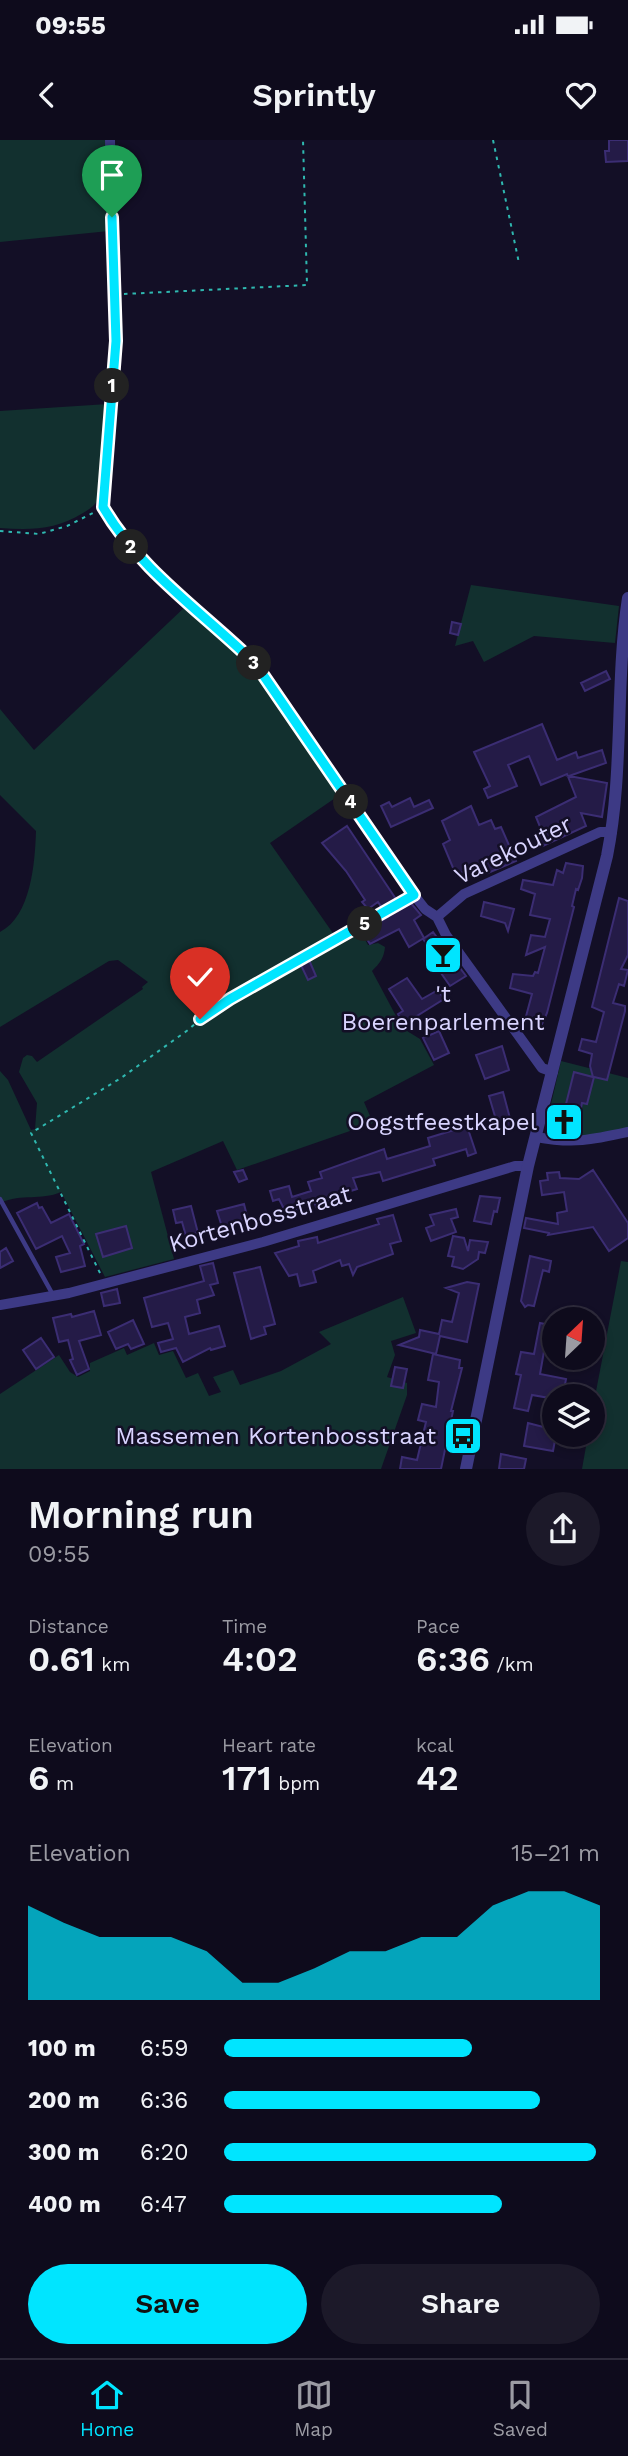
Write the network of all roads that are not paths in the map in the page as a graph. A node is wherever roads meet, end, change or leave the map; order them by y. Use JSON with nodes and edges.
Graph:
{"nodes":[{"id":1,"x":110,"y":140,"type":"edge"},
{"id":2,"x":628,"y":598,"type":"edge"},
{"id":3,"x":624,"y":670,"type":"edge"},
{"id":4,"x":612,"y":832,"type":"junction"},
{"id":5,"x":437,"y":917,"type":"junction"},
{"id":6,"x":553,"y":1072,"type":"junction"},
{"id":7,"x":628,"y":1132,"type":"edge"},
{"id":8,"x":536,"y":1137,"type":"junction"},
{"id":9,"x":528,"y":1166,"type":"junction"},
{"id":10,"x":0,"y":1199,"type":"edge"},
{"id":11,"x":53,"y":1296,"type":"junction"},
{"id":12,"x":0,"y":1305,"type":"edge"},
{"id":13,"x":466,"y":1469,"type":"edge"}],
"edges":[{"from":1,"to":5,"type":"street","name":"Varekouter"},
{"from":2,"to":3,"type":"street"},
{"from":3,"to":4,"type":"street"},
{"from":4,"to":5,"type":"street","name":"Varekouter"},
{"from":4,"to":6,"type":"street"},
{"from":5,"to":6,"type":"street","name":"Varekouter"},
{"from":6,"to":8,"type":"street"},
{"from":7,"to":8,"type":"street"},
{"from":8,"to":9,"type":"street"},
{"from":9,"to":11,"type":"street","name":"Kortenbosstraat"},
{"from":9,"to":13,"type":"street"},
{"from":10,"to":11,"type":"lane"},
{"from":11,"to":12,"type":"street","name":"Kortenbosstraat"}]}
